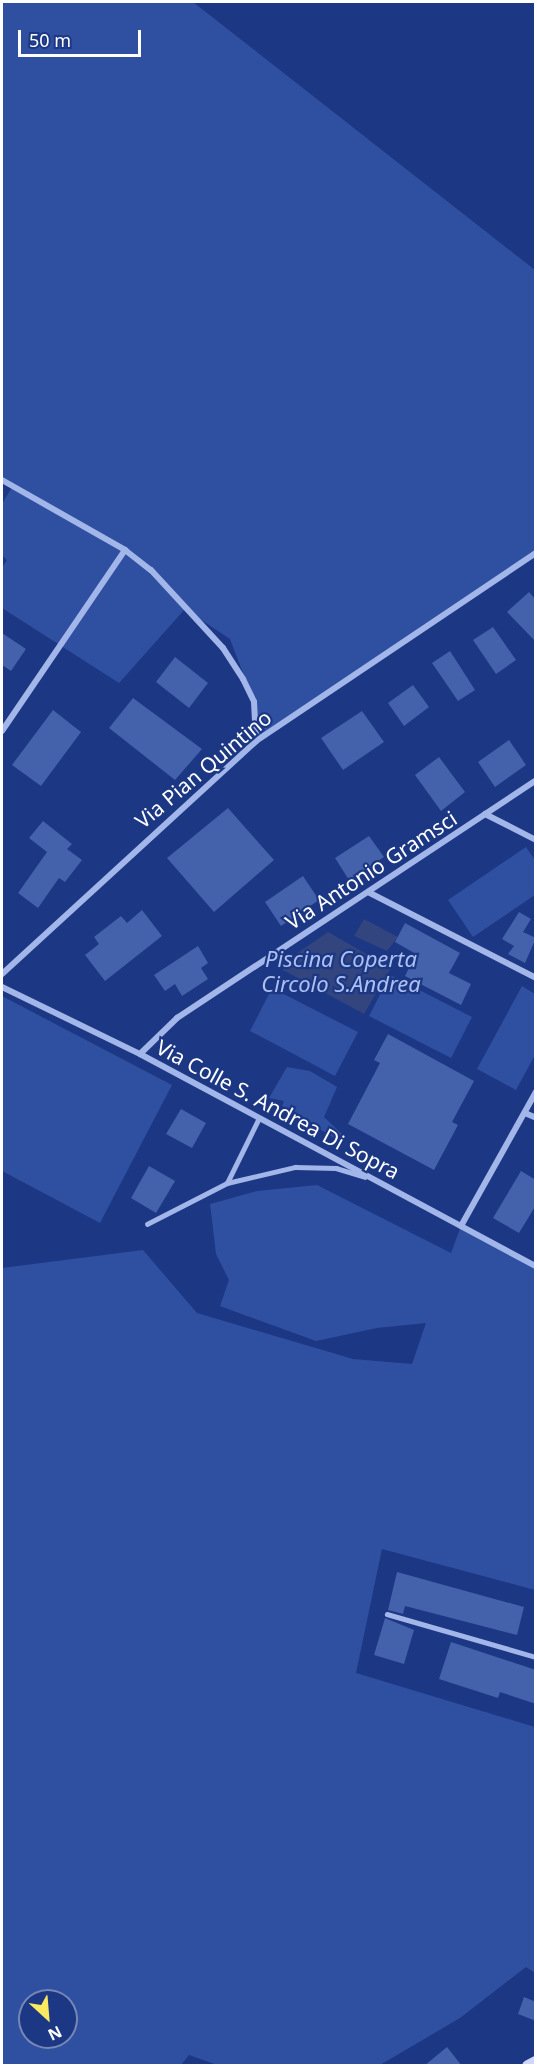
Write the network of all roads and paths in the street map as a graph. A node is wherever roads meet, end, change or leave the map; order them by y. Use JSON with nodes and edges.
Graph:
{"nodes":[{"id":1,"x":2,"y":480,"type":"edge"},
{"id":2,"x":125,"y":550,"type":"junction"},
{"id":3,"x":536,"y":553,"type":"edge"},
{"id":4,"x":2,"y":731,"type":"edge"},
{"id":5,"x":256,"y":741,"type":"junction"},
{"id":6,"x":536,"y":780,"type":"edge"},
{"id":7,"x":485,"y":814,"type":"junction"},
{"id":8,"x":536,"y":840,"type":"edge"},
{"id":9,"x":368,"y":892,"type":"junction"},
{"id":10,"x":2,"y":974,"type":"edge"},
{"id":11,"x":536,"y":978,"type":"edge"},
{"id":12,"x":2,"y":987,"type":"edge"},
{"id":13,"x":140,"y":1054,"type":"junction"},
{"id":14,"x":536,"y":1092,"type":"edge"},
{"id":15,"x":525,"y":1113,"type":"junction"},
{"id":16,"x":259,"y":1118,"type":"junction"},
{"id":17,"x":536,"y":1118,"type":"edge"},
{"id":18,"x":375,"y":1180,"type":"junction"},
{"id":19,"x":227,"y":1183,"type":"junction"},
{"id":20,"x":147,"y":1224,"type":"dead end"},
{"id":21,"x":461,"y":1226,"type":"junction"},
{"id":22,"x":536,"y":1266,"type":"edge"},
{"id":23,"x":387,"y":1614,"type":"dead end"},
{"id":24,"x":536,"y":1657,"type":"edge"},
{"id":25,"x":536,"y":2062,"type":"edge"},
{"id":26,"x":528,"y":2066,"type":"edge"}],
"edges":[{"from":1,"to":2,"type":"street"},
{"from":2,"to":4,"type":"street"},
{"from":2,"to":5,"type":"street"},
{"from":3,"to":5,"type":"street","name":"Via Pian Quintino"},
{"from":5,"to":10,"type":"street","name":"Via Pian Quintino"},
{"from":6,"to":7,"type":"street","name":"Via Antonio Gramsci"},
{"from":7,"to":8,"type":"street"},
{"from":7,"to":9,"type":"street","name":"Via Antonio Gramsci"},
{"from":9,"to":11,"type":"street"},
{"from":9,"to":13,"type":"street","name":"Via Antonio Gramsci"},
{"from":12,"to":13,"type":"street","name":"Via Colle S. Andrea Di Sopra"},
{"from":13,"to":16,"type":"street","name":"Via Colle S. Andrea Di Sopra"},
{"from":14,"to":15,"type":"street"},
{"from":15,"to":17,"type":"street"},
{"from":15,"to":21,"type":"street"},
{"from":16,"to":18,"type":"street","name":"Via Colle S. Andrea Di Sopra"},
{"from":16,"to":19,"type":"lane"},
{"from":18,"to":19,"type":"lane"},
{"from":18,"to":21,"type":"street","name":"Via Colle S. Andrea Di Sopra"},
{"from":19,"to":20,"type":"lane"},
{"from":21,"to":22,"type":"street","name":"Via Colle S. Andrea Di Sopra"},
{"from":23,"to":24,"type":"lane"},
{"from":25,"to":26,"type":"street"}]}
